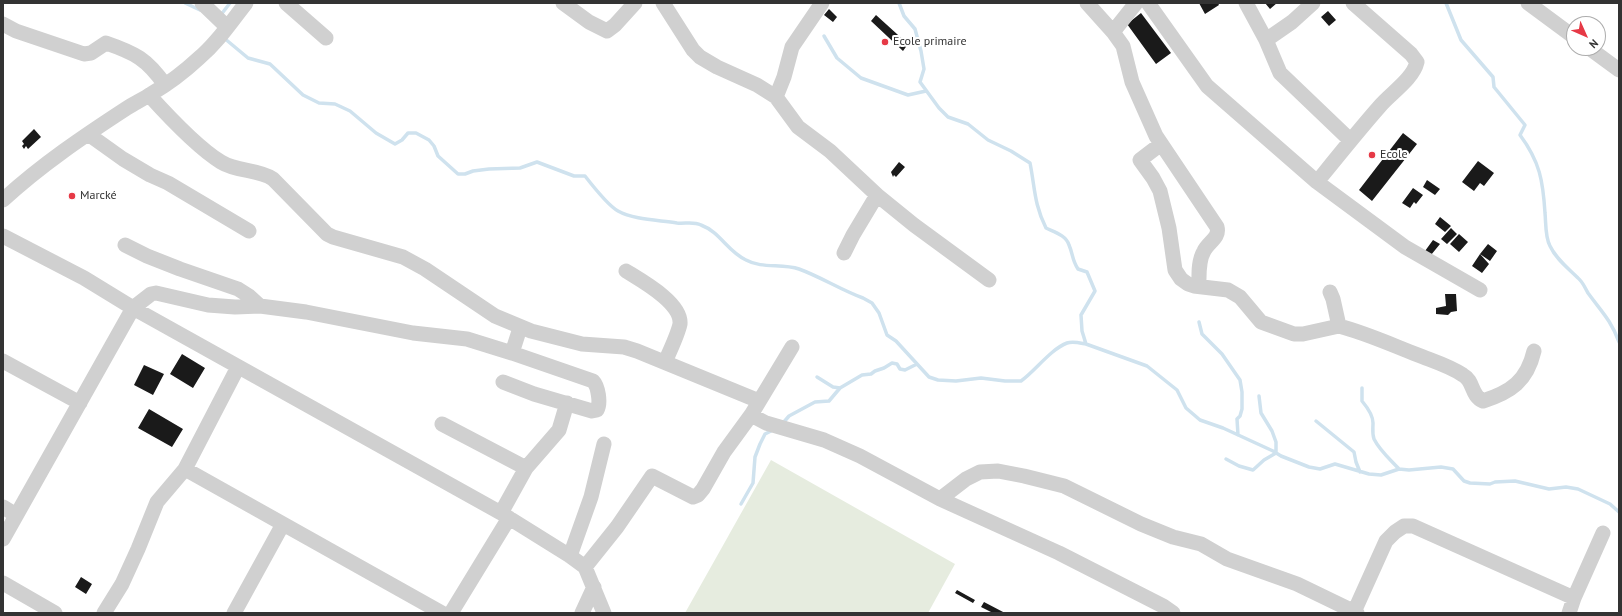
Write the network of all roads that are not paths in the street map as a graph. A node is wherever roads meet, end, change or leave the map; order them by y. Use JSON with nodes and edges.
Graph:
{"nodes":[{"id":1,"x":202,"y":3,"type":"edge"},
{"id":2,"x":246,"y":3,"type":"edge"},
{"id":3,"x":286,"y":3,"type":"edge"},
{"id":4,"x":562,"y":3,"type":"edge"},
{"id":5,"x":634,"y":3,"type":"edge"},
{"id":6,"x":663,"y":3,"type":"edge"},
{"id":7,"x":822,"y":3,"type":"edge"},
{"id":8,"x":1087,"y":3,"type":"edge"},
{"id":9,"x":1148,"y":3,"type":"edge"},
{"id":10,"x":1246,"y":3,"type":"edge"},
{"id":11,"x":1312,"y":3,"type":"edge"},
{"id":12,"x":1353,"y":3,"type":"edge"},
{"id":13,"x":1528,"y":3,"type":"edge"},
{"id":14,"x":1132,"y":5,"type":"edge"},
{"id":15,"x":3,"y":24,"type":"edge"},
{"id":16,"x":227,"y":27,"type":"junction"},
{"id":17,"x":1566,"y":31,"type":"edge"},
{"id":18,"x":1113,"y":32,"type":"junction"},
{"id":19,"x":326,"y":38,"type":"dead end"},
{"id":20,"x":1266,"y":40,"type":"junction"},
{"id":21,"x":1600,"y":56,"type":"edge"},
{"id":22,"x":1619,"y":70,"type":"edge"},
{"id":23,"x":165,"y":85,"type":"junction"},
{"id":24,"x":149,"y":95,"type":"junction"},
{"id":25,"x":776,"y":97,"type":"junction"},
{"id":26,"x":88,"y":134,"type":"junction"},
{"id":27,"x":1350,"y":140,"type":"junction"},
{"id":28,"x":1161,"y":144,"type":"junction"},
{"id":29,"x":1317,"y":182,"type":"junction"},
{"id":30,"x":6,"y":192,"type":"edge"},
{"id":31,"x":877,"y":195,"type":"junction"},
{"id":32,"x":249,"y":231,"type":"dead end"},
{"id":33,"x":3,"y":236,"type":"edge"},
{"id":34,"x":125,"y":245,"type":"dead end"},
{"id":35,"x":844,"y":253,"type":"dead end"},
{"id":36,"x":626,"y":270,"type":"dead end"},
{"id":37,"x":989,"y":280,"type":"dead end"},
{"id":38,"x":1199,"y":286,"type":"junction"},
{"id":39,"x":1480,"y":290,"type":"dead end"},
{"id":40,"x":1330,"y":292,"type":"dead end"},
{"id":41,"x":260,"y":306,"type":"junction"},
{"id":42,"x":133,"y":308,"type":"junction"},
{"id":43,"x":1339,"y":326,"type":"junction"},
{"id":44,"x":520,"y":328,"type":"junction"},
{"id":45,"x":792,"y":347,"type":"dead end"},
{"id":46,"x":1534,"y":350,"type":"dead end"},
{"id":47,"x":512,"y":352,"type":"junction"},
{"id":48,"x":3,"y":361,"type":"edge"},
{"id":49,"x":665,"y":362,"type":"junction"},
{"id":50,"x":238,"y":367,"type":"junction"},
{"id":51,"x":503,"y":382,"type":"dead end"},
{"id":52,"x":759,"y":402,"type":"junction"},
{"id":53,"x":80,"y":403,"type":"junction"},
{"id":54,"x":567,"y":403,"type":"junction"},
{"id":55,"x":752,"y":415,"type":"junction"},
{"id":56,"x":442,"y":424,"type":"dead end"},
{"id":57,"x":604,"y":444,"type":"dead end"},
{"id":58,"x":526,"y":468,"type":"junction"},
{"id":59,"x":185,"y":469,"type":"junction"},
{"id":60,"x":940,"y":499,"type":"junction"},
{"id":61,"x":3,"y":507,"type":"edge"},
{"id":62,"x":16,"y":515,"type":"junction"},
{"id":63,"x":505,"y":515,"type":"junction"},
{"id":64,"x":283,"y":524,"type":"junction"},
{"id":65,"x":1603,"y":533,"type":"dead end"},
{"id":66,"x":3,"y":539,"type":"edge"},
{"id":67,"x":570,"y":556,"type":"junction"},
{"id":68,"x":585,"y":567,"type":"junction"},
{"id":69,"x":3,"y":583,"type":"edge"},
{"id":70,"x":594,"y":587,"type":"junction"},
{"id":71,"x":1574,"y":598,"type":"junction"},
{"id":72,"x":240,"y":611,"type":"edge"},
{"id":73,"x":1347,"y":611,"type":"edge"},
{"id":74,"x":55,"y":613,"type":"edge"},
{"id":75,"x":104,"y":613,"type":"edge"},
{"id":76,"x":442,"y":613,"type":"edge"},
{"id":77,"x":451,"y":613,"type":"edge"},
{"id":78,"x":582,"y":613,"type":"edge"},
{"id":79,"x":604,"y":613,"type":"edge"},
{"id":80,"x":1173,"y":613,"type":"edge"},
{"id":81,"x":1569,"y":613,"type":"edge"}],
"edges":[{"from":1,"to":16,"type":"street"},
{"from":2,"to":16,"type":"street"},
{"from":3,"to":19,"type":"street"},
{"from":4,"to":5,"type":"street"},
{"from":6,"to":25,"type":"street"},
{"from":7,"to":25,"type":"street"},
{"from":8,"to":18,"type":"street"},
{"from":9,"to":29,"type":"street"},
{"from":10,"to":20,"type":"street"},
{"from":11,"to":20,"type":"street"},
{"from":12,"to":27,"type":"street"},
{"from":13,"to":17,"type":"street"},
{"from":14,"to":18,"type":"street"},
{"from":15,"to":23,"type":"street"},
{"from":16,"to":23,"type":"street"},
{"from":18,"to":28,"type":"street"},
{"from":20,"to":27,"type":"street"},
{"from":21,"to":22,"type":"street"},
{"from":23,"to":24,"type":"street"},
{"from":24,"to":26,"type":"street"},
{"from":24,"to":44,"type":"street"},
{"from":25,"to":31,"type":"street"},
{"from":26,"to":30,"type":"street"},
{"from":26,"to":32,"type":"street"},
{"from":27,"to":29,"type":"street"},
{"from":28,"to":38,"type":"street"},
{"from":28,"to":38,"type":"street"},
{"from":29,"to":39,"type":"street"},
{"from":31,"to":35,"type":"street"},
{"from":31,"to":37,"type":"street"},
{"from":33,"to":42,"type":"street"},
{"from":34,"to":41,"type":"street"},
{"from":36,"to":49,"type":"street"},
{"from":38,"to":43,"type":"street"},
{"from":40,"to":43,"type":"street"},
{"from":41,"to":42,"type":"street"},
{"from":41,"to":47,"type":"street"},
{"from":42,"to":50,"type":"street"},
{"from":42,"to":53,"type":"street"},
{"from":43,"to":46,"type":"street"},
{"from":44,"to":47,"type":"street"},
{"from":44,"to":49,"type":"street"},
{"from":45,"to":52,"type":"street"},
{"from":47,"to":54,"type":"street"},
{"from":48,"to":53,"type":"street"},
{"from":49,"to":52,"type":"street"},
{"from":50,"to":59,"type":"street"},
{"from":50,"to":63,"type":"street"},
{"from":51,"to":54,"type":"street"},
{"from":52,"to":55,"type":"street"},
{"from":53,"to":62,"type":"street"},
{"from":54,"to":58,"type":"street"},
{"from":55,"to":60,"type":"street"},
{"from":55,"to":68,"type":"street"},
{"from":56,"to":58,"type":"street"},
{"from":57,"to":67,"type":"street"},
{"from":58,"to":63,"type":"street"},
{"from":59,"to":64,"type":"street"},
{"from":59,"to":75,"type":"street"},
{"from":60,"to":73,"type":"street"},
{"from":60,"to":80,"type":"street"},
{"from":61,"to":62,"type":"street"},
{"from":62,"to":66,"type":"street"},
{"from":63,"to":67,"type":"street"},
{"from":63,"to":77,"type":"street"},
{"from":64,"to":72,"type":"street"},
{"from":64,"to":76,"type":"street"},
{"from":65,"to":71,"type":"street"},
{"from":67,"to":68,"type":"street"},
{"from":68,"to":70,"type":"street"},
{"from":69,"to":74,"type":"street"},
{"from":70,"to":78,"type":"street"},
{"from":70,"to":79,"type":"street"},
{"from":71,"to":73,"type":"street"},
{"from":71,"to":81,"type":"street"}]}
